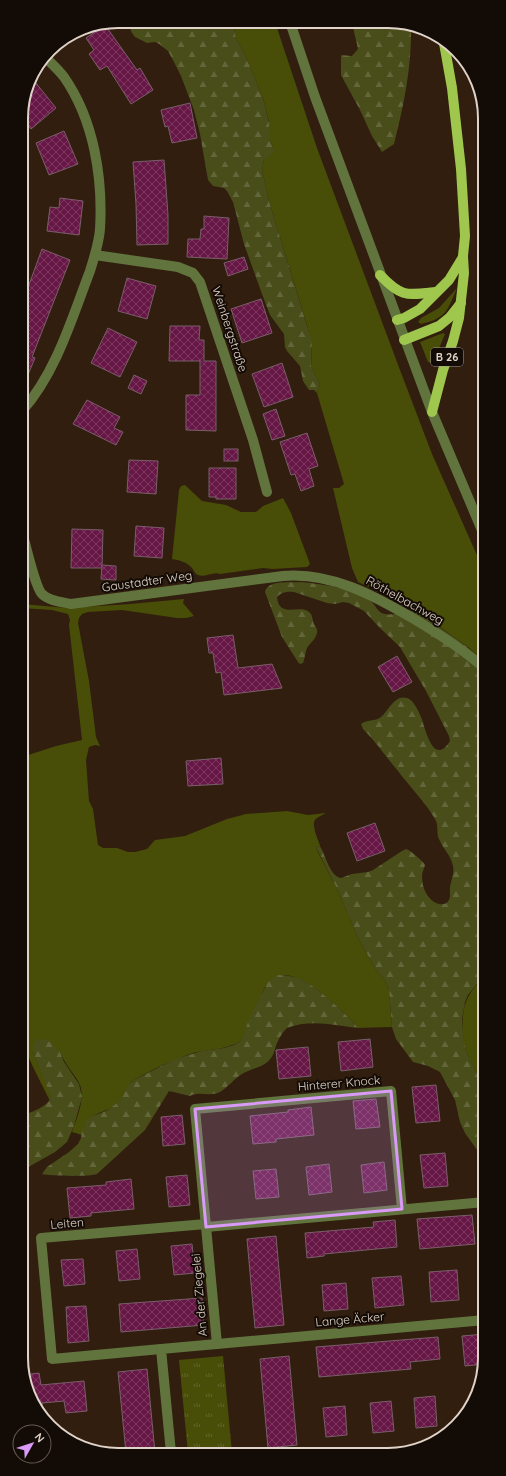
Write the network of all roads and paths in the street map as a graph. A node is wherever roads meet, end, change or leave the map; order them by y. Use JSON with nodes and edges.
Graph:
{"nodes":[{"id":1,"x":292,"y":28,"type":"edge"},
{"id":2,"x":445,"y":49,"type":"edge"},
{"id":3,"x":49,"y":61,"type":"edge"},
{"id":4,"x":95,"y":255,"type":"junction"},
{"id":5,"x":463,"y":256,"type":"junction"},
{"id":6,"x":380,"y":275,"type":"junction"},
{"id":7,"x":436,"y":292,"type":"junction"},
{"id":8,"x":462,"y":301,"type":"junction"},
{"id":9,"x":397,"y":320,"type":"junction"},
{"id":10,"x":404,"y":340,"type":"junction"},
{"id":11,"x":28,"y":403,"type":"edge"},
{"id":12,"x":432,"y":412,"type":"junction"},
{"id":13,"x":267,"y":492,"type":"dead end"},
{"id":14,"x":478,"y":521,"type":"edge"},
{"id":15,"x":28,"y":554,"type":"edge"},
{"id":16,"x":257,"y":580,"type":"joint"},
{"id":17,"x":478,"y":663,"type":"edge"},
{"id":18,"x":195,"y":1109,"type":"joint"},
{"id":19,"x":478,"y":1203,"type":"edge"},
{"id":20,"x":402,"y":1209,"type":"junction"},
{"id":21,"x":206,"y":1225,"type":"junction"},
{"id":22,"x":478,"y":1321,"type":"edge"},
{"id":23,"x":217,"y":1344,"type":"junction"},
{"id":24,"x":161,"y":1349,"type":"junction"},
{"id":25,"x":171,"y":1448,"type":"edge"}],
"edges":[{"from":1,"to":6,"type":"street"},
{"from":2,"to":5,"type":"main road","number":"B 26"},
{"from":3,"to":4,"type":"street"},
{"from":4,"to":11,"type":"street"},
{"from":4,"to":13,"type":"street","name":"Weinbergstraße"},
{"from":5,"to":7,"type":"main road","number":"B 26"},
{"from":5,"to":8,"type":"main road","number":"B 26"},
{"from":6,"to":7,"type":"main road"},
{"from":6,"to":9,"type":"street"},
{"from":7,"to":9,"type":"main road","number":"B 26"},
{"from":8,"to":10,"type":"main road","number":"B 26"},
{"from":8,"to":12,"type":"main road","number":"B 26"},
{"from":9,"to":10,"type":"street"},
{"from":10,"to":12,"type":"street"},
{"from":12,"to":14,"type":"street"},
{"from":15,"to":16,"type":"street","name":"Gaustadter Weg"},
{"from":16,"to":17,"type":"street","name":"Röthelbachweg"},
{"from":18,"to":20,"type":"street","name":"Hinterer Knock"},
{"from":18,"to":21,"type":"street","name":"An der Ziegelei"},
{"from":19,"to":20,"type":"street"},
{"from":20,"to":21,"type":"street"},
{"from":21,"to":23,"type":"street","name":"An der Ziegelei"},
{"from":21,"to":24,"type":"street","name":"Leiten"},
{"from":22,"to":23,"type":"street","name":"Lange Äcker"},
{"from":23,"to":24,"type":"street","name":"An der Ziegelei"},
{"from":24,"to":25,"type":"street"}]}
